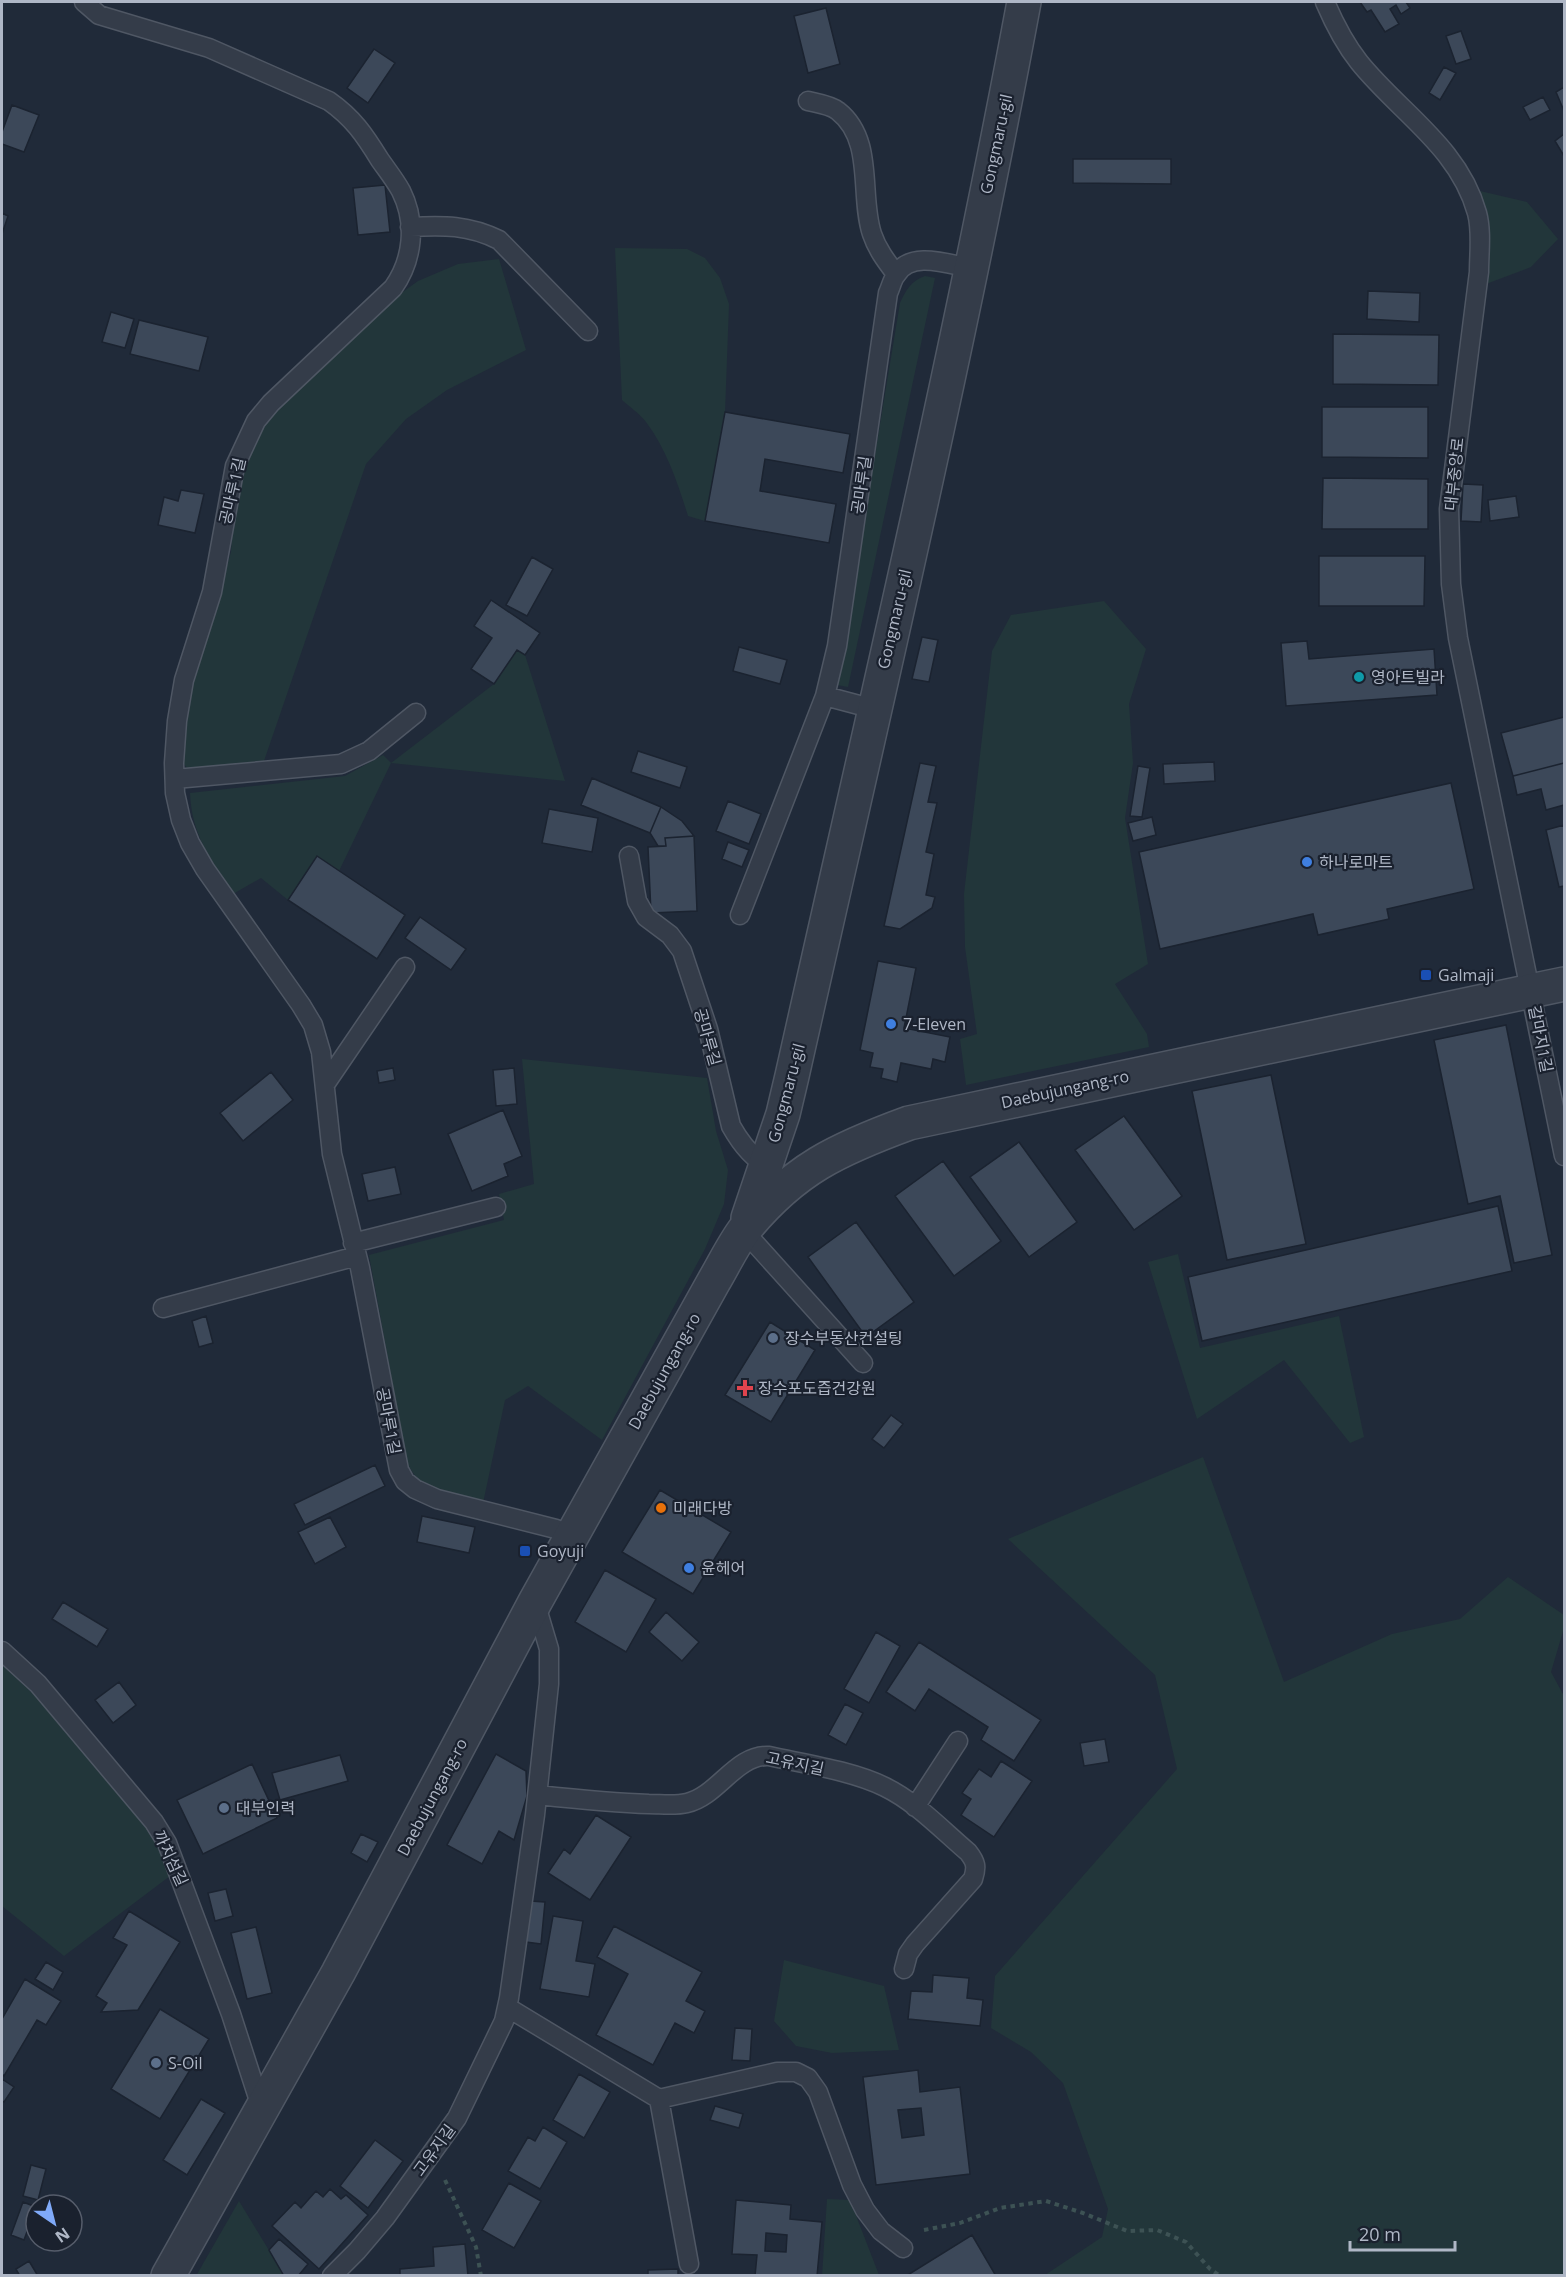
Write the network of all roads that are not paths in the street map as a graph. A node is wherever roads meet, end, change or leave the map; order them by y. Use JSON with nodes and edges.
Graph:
{"nodes":[{"id":1,"x":84,"y":2,"type":"edge"},
{"id":2,"x":1024,"y":2,"type":"edge"},
{"id":3,"x":1325,"y":2,"type":"edge"},
{"id":4,"x":807,"y":101,"type":"dead end"},
{"id":5,"x":410,"y":227,"type":"junction"},
{"id":6,"x":970,"y":268,"type":"junction"},
{"id":7,"x":896,"y":274,"type":"junction"},
{"id":8,"x":588,"y":330,"type":"dead end"},
{"id":9,"x":825,"y":696,"type":"junction"},
{"id":10,"x":874,"y":709,"type":"junction"},
{"id":11,"x":416,"y":713,"type":"dead end"},
{"id":12,"x":175,"y":779,"type":"junction"},
{"id":13,"x":629,"y":856,"type":"dead end"},
{"id":14,"x":740,"y":915,"type":"dead end"},
{"id":15,"x":405,"y":967,"type":"dead end"},
{"id":16,"x":1564,"y":984,"type":"edge"},
{"id":17,"x":1531,"y":992,"type":"junction"},
{"id":18,"x":326,"y":1083,"type":"junction"},
{"id":19,"x":783,"y":1114,"type":"junction"},
{"id":20,"x":1564,"y":1156,"type":"edge"},
{"id":21,"x":823,"y":1159,"type":"junction"},
{"id":22,"x":766,"y":1165,"type":"junction"},
{"id":23,"x":496,"y":1207,"type":"dead end"},
{"id":24,"x":744,"y":1231,"type":"junction"},
{"id":25,"x":355,"y":1250,"type":"junction"},
{"id":26,"x":163,"y":1308,"type":"dead end"},
{"id":27,"x":863,"y":1363,"type":"dead end"},
{"id":28,"x":573,"y":1536,"type":"junction"},
{"id":29,"x":535,"y":1602,"type":"junction"},
{"id":30,"x":2,"y":1651,"type":"edge"},
{"id":31,"x":958,"y":1741,"type":"dead end"},
{"id":32,"x":538,"y":1795,"type":"junction"},
{"id":33,"x":915,"y":1807,"type":"junction"},
{"id":34,"x":904,"y":1969,"type":"dead end"},
{"id":35,"x":507,"y":2007,"type":"junction"},
{"id":36,"x":659,"y":2100,"type":"junction"},
{"id":37,"x":262,"y":2110,"type":"junction"},
{"id":38,"x":903,"y":2248,"type":"dead end"},
{"id":39,"x":689,"y":2264,"type":"dead end"},
{"id":40,"x":168,"y":2276,"type":"edge"},
{"id":41,"x":332,"y":2276,"type":"edge"}],
"edges":[{"from":1,"to":5,"type":"lane","name":"공마루1길"},
{"from":2,"to":6,"type":"street","name":"Gongmaru-gil"},
{"from":3,"to":17,"type":"lane","name":"대부중앙로"},
{"from":4,"to":7,"type":"lane"},
{"from":5,"to":8,"type":"lane"},
{"from":5,"to":12,"type":"lane","name":"공마루1길"},
{"from":6,"to":7,"type":"lane"},
{"from":6,"to":10,"type":"street","name":"Gongmaru-gil"},
{"from":7,"to":9,"type":"lane","name":"공마루길"},
{"from":9,"to":10,"type":"lane"},
{"from":9,"to":14,"type":"lane","name":"공마루길"},
{"from":10,"to":19,"type":"street","name":"Gongmaru-gil"},
{"from":11,"to":12,"type":"lane"},
{"from":12,"to":18,"type":"lane","name":"공마루1길"},
{"from":13,"to":22,"type":"lane","name":"공마루길"},
{"from":15,"to":18,"type":"lane"},
{"from":16,"to":17,"type":"street","name":"Daebujungang-ro"},
{"from":17,"to":20,"type":"lane","name":"갈마지1길"},
{"from":17,"to":21,"type":"street","name":"Daebujungang-ro"},
{"from":18,"to":25,"type":"lane","name":"공마루1길"},
{"from":19,"to":21,"type":"street"},
{"from":19,"to":22,"type":"street","name":"Gongmaru-gil"},
{"from":21,"to":22,"type":"lane"},
{"from":21,"to":24,"type":"street","name":"Daebujungang-ro"},
{"from":22,"to":24,"type":"street","name":"Gongmaru-gil"},
{"from":23,"to":25,"type":"lane"},
{"from":24,"to":27,"type":"lane"},
{"from":24,"to":28,"type":"street","name":"Daebujungang-ro"},
{"from":25,"to":26,"type":"lane"},
{"from":25,"to":28,"type":"lane","name":"공마루1길"},
{"from":28,"to":29,"type":"street","name":"Daebujungang-ro"},
{"from":29,"to":32,"type":"lane","name":"고유지길"},
{"from":29,"to":37,"type":"street","name":"Daebujungang-ro"},
{"from":30,"to":37,"type":"lane","name":"까치섬길"},
{"from":31,"to":33,"type":"lane"},
{"from":32,"to":33,"type":"lane","name":"고유지길"},
{"from":32,"to":35,"type":"lane","name":"고유지길"},
{"from":33,"to":34,"type":"lane","name":"고유지길"},
{"from":35,"to":36,"type":"lane"},
{"from":35,"to":41,"type":"lane","name":"고유지길"},
{"from":36,"to":38,"type":"lane"},
{"from":36,"to":39,"type":"lane"},
{"from":37,"to":40,"type":"street","name":"Daebujungang-ro"}]}
